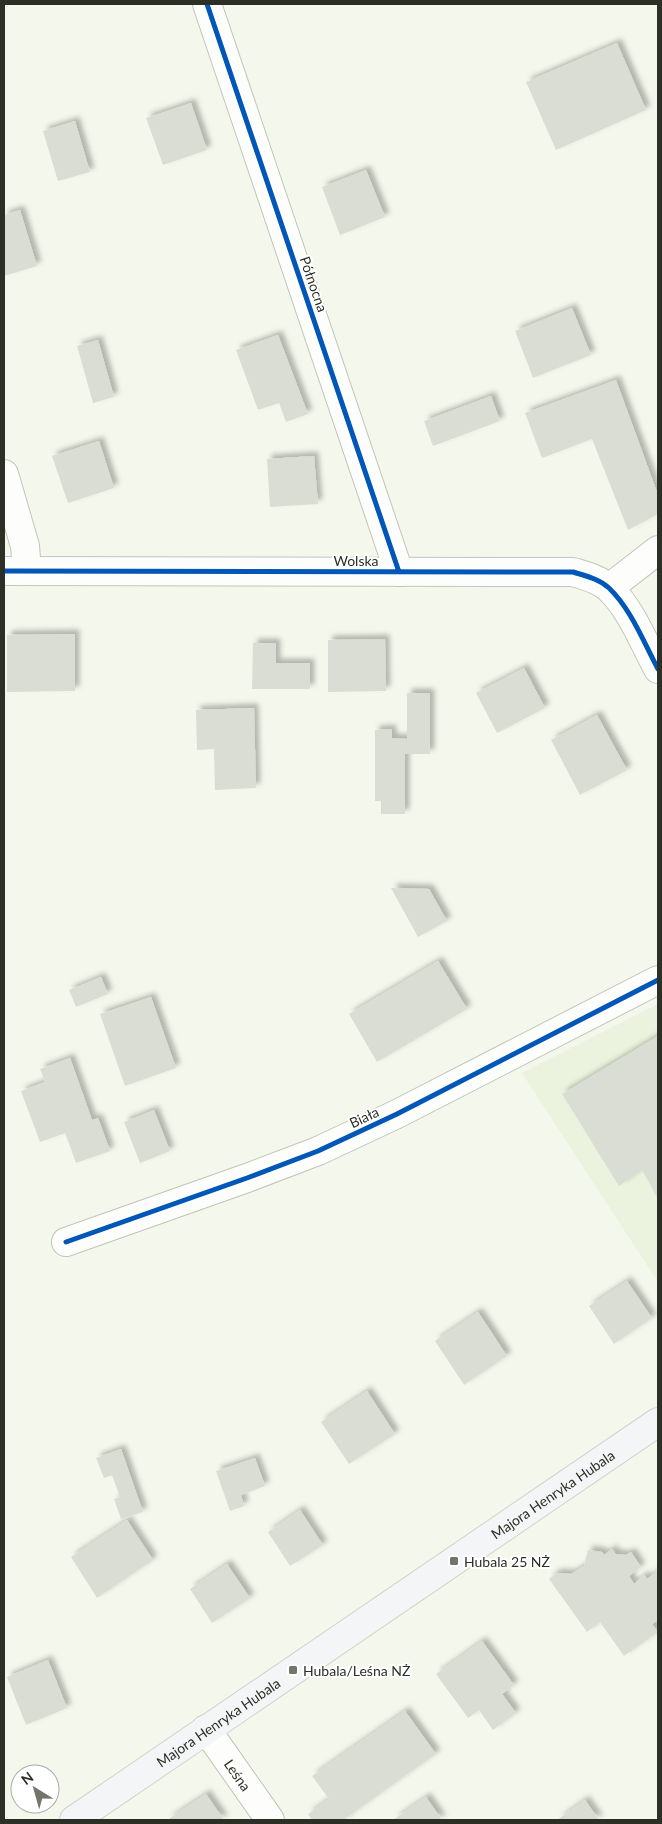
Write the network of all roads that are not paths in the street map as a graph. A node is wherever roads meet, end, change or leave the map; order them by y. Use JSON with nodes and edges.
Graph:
{"nodes":[{"id":1,"x":207,"y":4,"type":"edge"},
{"id":2,"x":4,"y":474,"type":"edge"},
{"id":3,"x":658,"y":550,"type":"edge"},
{"id":4,"x":16,"y":571,"type":"edge"},
{"id":5,"x":399,"y":572,"type":"junction"},
{"id":6,"x":608,"y":588,"type":"junction"},
{"id":7,"x":658,"y":669,"type":"edge"},
{"id":8,"x":658,"y":980,"type":"edge"},
{"id":9,"x":66,"y":1242,"type":"dead end"},
{"id":10,"x":658,"y":1422,"type":"edge"},
{"id":11,"x":206,"y":1729,"type":"junction"},
{"id":12,"x":74,"y":1820,"type":"edge"},
{"id":13,"x":270,"y":1820,"type":"edge"}],
"edges":[{"from":1,"to":5,"type":"street","name":"Północna"},
{"from":2,"to":4,"type":"street"},
{"from":3,"to":6,"type":"street"},
{"from":4,"to":5,"type":"street","name":"Wolska"},
{"from":5,"to":6,"type":"street","name":"Wolska"},
{"from":6,"to":7,"type":"street","name":"Wolska"},
{"from":8,"to":9,"type":"street","name":"Biała"},
{"from":10,"to":11,"type":"main road","name":"Majora Henryka Hubala"},
{"from":11,"to":12,"type":"main road","name":"Majora Henryka Hubala"},
{"from":11,"to":13,"type":"street","name":"Leśna"}]}
